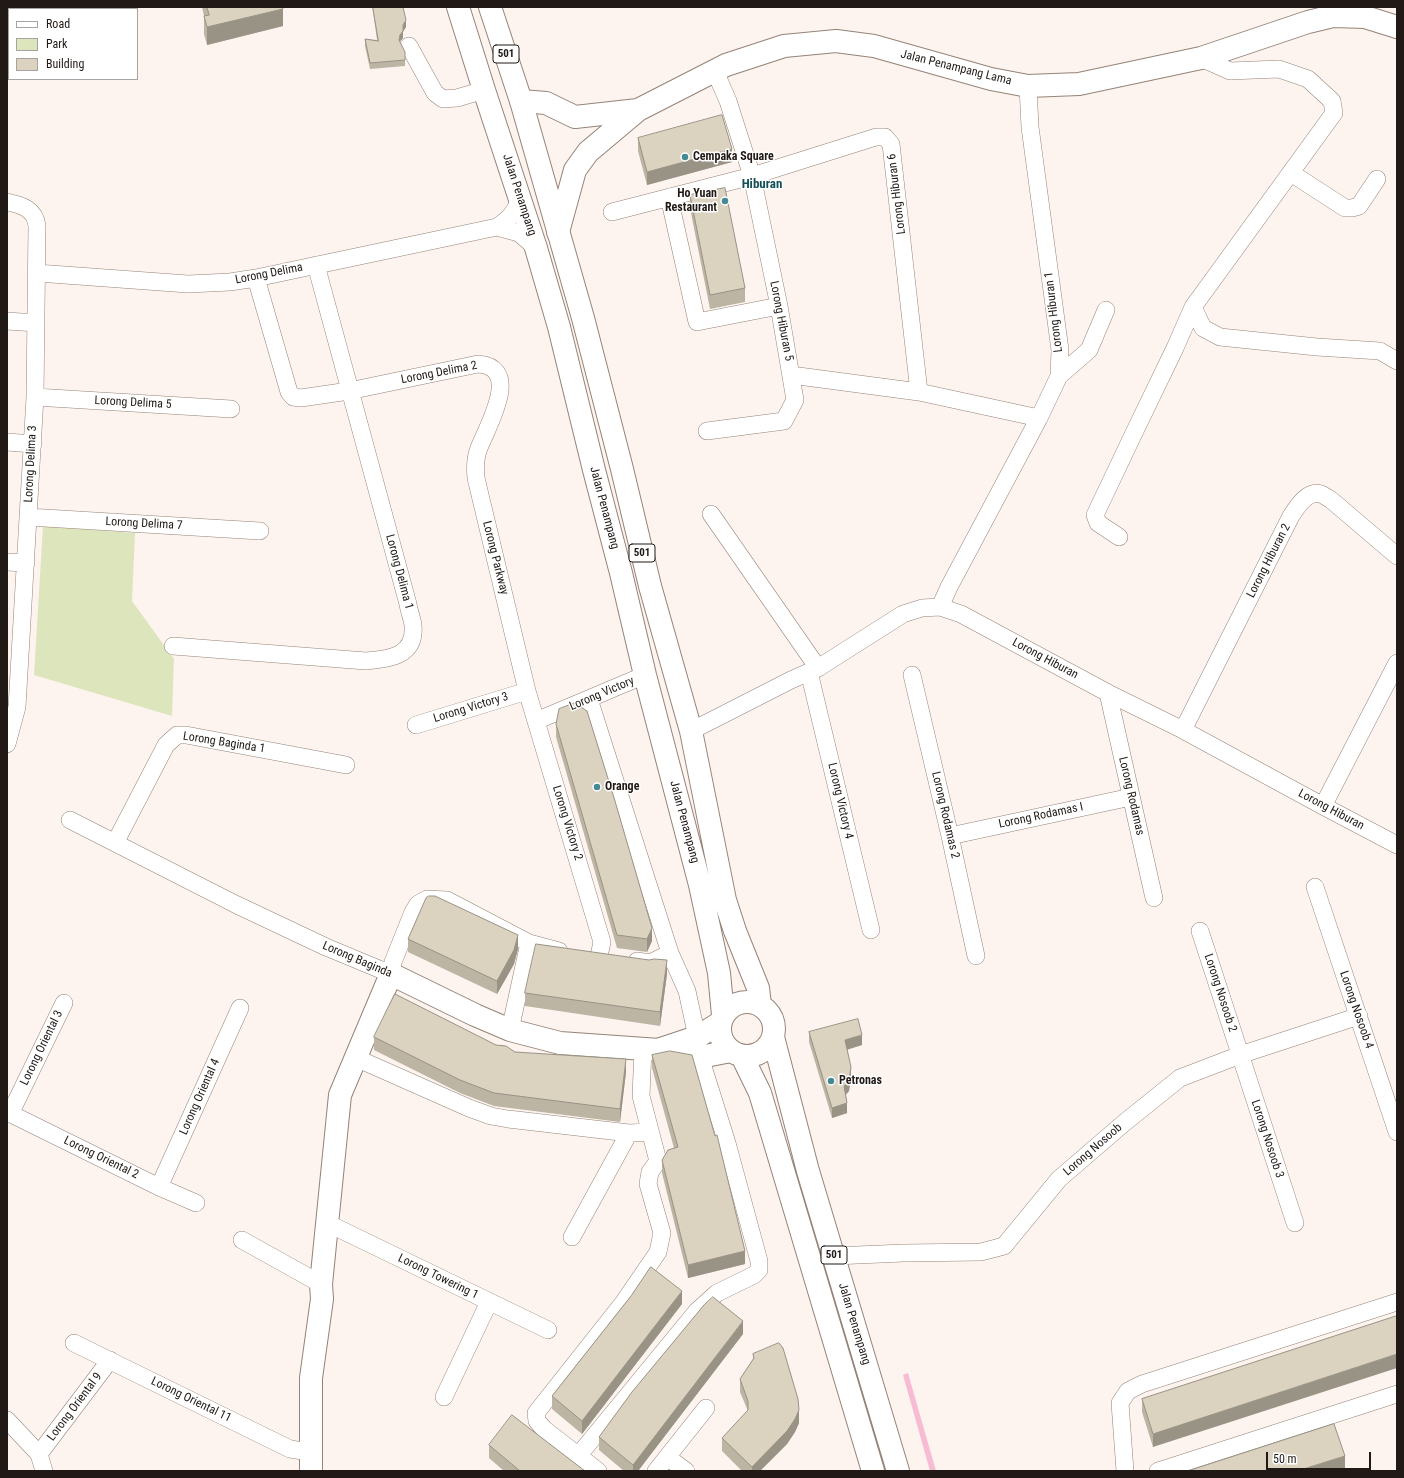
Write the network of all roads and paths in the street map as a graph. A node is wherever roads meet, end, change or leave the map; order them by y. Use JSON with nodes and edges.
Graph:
{"nodes":[{"id":1,"x":458,"y":7,"type":"edge"},
{"id":2,"x":490,"y":7,"type":"edge"},
{"id":3,"x":1306,"y":15,"type":"edge"},
{"id":4,"x":1397,"y":27,"type":"edge"},
{"id":5,"x":409,"y":46,"type":"dead end"},
{"id":6,"x":1201,"y":58,"type":"junction"},
{"id":7,"x":715,"y":71,"type":"junction"},
{"id":8,"x":1028,"y":86,"type":"junction"},
{"id":9,"x":484,"y":90,"type":"junction"},
{"id":10,"x":521,"y":101,"type":"junction"},
{"id":11,"x":638,"y":110,"type":"junction"},
{"id":12,"x":576,"y":117,"type":"junction"},
{"id":13,"x":496,"y":125,"type":"junction"},
{"id":14,"x":588,"y":152,"type":"junction"},
{"id":15,"x":1291,"y":173,"type":"junction"},
{"id":16,"x":752,"y":176,"type":"junction"},
{"id":17,"x":1376,"y":179,"type":"dead end"},
{"id":18,"x":520,"y":197,"type":"junction"},
{"id":19,"x":669,"y":197,"type":"junction"},
{"id":20,"x":7,"y":202,"type":"edge"},
{"id":21,"x":612,"y":212,"type":"dead end"},
{"id":22,"x":497,"y":227,"type":"junction"},
{"id":23,"x":558,"y":232,"type":"junction"},
{"id":24,"x":536,"y":248,"type":"junction"},
{"id":25,"x":316,"y":265,"type":"junction"},
{"id":26,"x":37,"y":273,"type":"junction"},
{"id":27,"x":256,"y":278,"type":"junction"},
{"id":28,"x":779,"y":306,"type":"junction"},
{"id":29,"x":1193,"y":308,"type":"junction"},
{"id":30,"x":1106,"y":310,"type":"dead end"},
{"id":31,"x":7,"y":321,"type":"edge"},
{"id":32,"x":36,"y":323,"type":"junction"},
{"id":33,"x":1397,"y":361,"type":"edge"},
{"id":34,"x":791,"y":375,"type":"junction"},
{"id":35,"x":1059,"y":376,"type":"junction"},
{"id":36,"x":349,"y":391,"type":"junction"},
{"id":37,"x":919,"y":392,"type":"junction"},
{"id":38,"x":35,"y":397,"type":"junction"},
{"id":39,"x":231,"y":409,"type":"dead end"},
{"id":40,"x":1039,"y":418,"type":"junction"},
{"id":41,"x":489,"y":426,"type":"joint"},
{"id":42,"x":707,"y":431,"type":"dead end"},
{"id":43,"x":7,"y":442,"type":"edge"},
{"id":44,"x":32,"y":444,"type":"junction"},
{"id":45,"x":711,"y":514,"type":"dead end"},
{"id":46,"x":28,"y":517,"type":"junction"},
{"id":47,"x":260,"y":531,"type":"dead end"},
{"id":48,"x":1119,"y":537,"type":"dead end"},
{"id":49,"x":642,"y":552,"type":"junction"},
{"id":50,"x":1397,"y":556,"type":"edge"},
{"id":51,"x":7,"y":562,"type":"edge"},
{"id":52,"x":26,"y":563,"type":"junction"},
{"id":53,"x":621,"y":573,"type":"junction"},
{"id":54,"x":940,"y":607,"type":"junction"},
{"id":55,"x":172,"y":646,"type":"dead end"},
{"id":56,"x":1397,"y":663,"type":"edge"},
{"id":57,"x":814,"y":670,"type":"junction"},
{"id":58,"x":645,"y":675,"type":"junction"},
{"id":59,"x":912,"y":675,"type":"dead end"},
{"id":60,"x":13,"y":682,"type":"edge"},
{"id":61,"x":527,"y":691,"type":"junction"},
{"id":62,"x":1108,"y":693,"type":"junction"},
{"id":63,"x":589,"y":699,"type":"junction"},
{"id":64,"x":536,"y":721,"type":"junction"},
{"id":65,"x":416,"y":725,"type":"dead end"},
{"id":66,"x":1183,"y":730,"type":"junction"},
{"id":67,"x":691,"y":731,"type":"junction"},
{"id":68,"x":7,"y":744,"type":"edge"},
{"id":69,"x":346,"y":764,"type":"dead end"},
{"id":70,"x":1131,"y":797,"type":"junction"},
{"id":71,"x":1323,"y":806,"type":"junction"},
{"id":72,"x":70,"y":820,"type":"dead end"},
{"id":73,"x":950,"y":836,"type":"junction"},
{"id":74,"x":115,"y":843,"type":"junction"},
{"id":75,"x":1397,"y":845,"type":"edge"},
{"id":76,"x":1315,"y":887,"type":"dead end"},
{"id":77,"x":1154,"y":898,"type":"dead end"},
{"id":78,"x":871,"y":930,"type":"dead end"},
{"id":79,"x":1200,"y":932,"type":"dead end"},
{"id":80,"x":528,"y":943,"type":"junction"},
{"id":81,"x":670,"y":953,"type":"junction"},
{"id":82,"x":599,"y":956,"type":"junction"},
{"id":83,"x":976,"y":956,"type":"dead end"},
{"id":84,"x":391,"y":974,"type":"junction"},
{"id":85,"x":64,"y":1004,"type":"dead end"},
{"id":86,"x":760,"y":1005,"type":"junction"},
{"id":87,"x":240,"y":1008,"type":"dead end"},
{"id":88,"x":1359,"y":1016,"type":"junction"},
{"id":89,"x":722,"y":1019,"type":"junction"},
{"id":90,"x":510,"y":1030,"type":"junction"},
{"id":91,"x":773,"y":1037,"type":"junction"},
{"id":92,"x":699,"y":1047,"type":"junction"},
{"id":93,"x":651,"y":1049,"type":"junction"},
{"id":94,"x":736,"y":1053,"type":"junction"},
{"id":95,"x":1240,"y":1055,"type":"junction"},
{"id":96,"x":356,"y":1058,"type":"junction"},
{"id":97,"x":8,"y":1113,"type":"edge"},
{"id":98,"x":650,"y":1132,"type":"junction"},
{"id":99,"x":1397,"y":1132,"type":"edge"},
{"id":100,"x":629,"y":1133,"type":"junction"},
{"id":101,"x":159,"y":1187,"type":"junction"},
{"id":102,"x":196,"y":1203,"type":"dead end"},
{"id":103,"x":327,"y":1223,"type":"junction"},
{"id":104,"x":1295,"y":1223,"type":"dead end"},
{"id":105,"x":572,"y":1237,"type":"dead end"},
{"id":106,"x":242,"y":1240,"type":"dead end"},
{"id":107,"x":834,"y":1256,"type":"junction"},
{"id":108,"x":321,"y":1284,"type":"junction"},
{"id":109,"x":489,"y":1302,"type":"junction"},
{"id":110,"x":1397,"y":1302,"type":"edge"},
{"id":111,"x":548,"y":1330,"type":"dead end"},
{"id":112,"x":74,"y":1343,"type":"dead end"},
{"id":113,"x":110,"y":1360,"type":"junction"},
{"id":114,"x":1397,"y":1394,"type":"edge"},
{"id":115,"x":444,"y":1397,"type":"dead end"},
{"id":116,"x":706,"y":1408,"type":"dead end"},
{"id":117,"x":7,"y":1420,"type":"edge"},
{"id":118,"x":39,"y":1454,"type":"junction"},
{"id":119,"x":578,"y":1456,"type":"junction"},
{"id":120,"x":667,"y":1457,"type":"junction"},
{"id":121,"x":310,"y":1462,"type":"edge"},
{"id":122,"x":44,"y":1471,"type":"edge"},
{"id":123,"x":598,"y":1471,"type":"edge"},
{"id":124,"x":656,"y":1471,"type":"edge"},
{"id":125,"x":686,"y":1471,"type":"edge"},
{"id":126,"x":873,"y":1471,"type":"edge"},
{"id":127,"x":898,"y":1471,"type":"edge"},
{"id":128,"x":1125,"y":1471,"type":"edge"},
{"id":129,"x":1158,"y":1471,"type":"edge"}],
"edges":[{"from":1,"to":9,"type":"main road","name":"Jalan Penampang","number":"501"},
{"from":2,"to":10,"type":"main road","name":"Jalan Penampang","number":"501"},
{"from":3,"to":4,"type":"main road","name":"Jalan Penampang Lama"},
{"from":3,"to":6,"type":"main road","name":"Jalan Penampang Lama"},
{"from":5,"to":9,"type":"street"},
{"from":6,"to":8,"type":"main road","name":"Jalan Penampang Lama"},
{"from":6,"to":15,"type":"street"},
{"from":7,"to":8,"type":"main road","name":"Jalan Penampang Lama"},
{"from":7,"to":11,"type":"main road","name":"Jalan Penampang Lama"},
{"from":7,"to":16,"type":"street","name":"Lorong Hiburan 5"},
{"from":8,"to":35,"type":"street","name":"Lorong Hiburan 1"},
{"from":9,"to":13,"type":"main road","name":"Jalan Penampang","number":"501"},
{"from":10,"to":12,"type":"main road"},
{"from":10,"to":13,"type":"main road"},
{"from":10,"to":23,"type":"main road","name":"Jalan Penampang","number":"501"},
{"from":11,"to":12,"type":"main road","name":"Jalan Penampang Lama"},
{"from":11,"to":14,"type":"main road","name":"Jalan Penampang Lama"},
{"from":12,"to":14,"type":"main road"},
{"from":13,"to":18,"type":"main road","name":"Jalan Penampang","number":"501"},
{"from":14,"to":23,"type":"main road","name":"Jalan Penampang Lama"},
{"from":15,"to":17,"type":"street"},
{"from":15,"to":29,"type":"street"},
{"from":16,"to":19,"type":"street"},
{"from":16,"to":28,"type":"street","name":"Lorong Hiburan 5"},
{"from":16,"to":37,"type":"street","name":"Lorong Hiburan 6"},
{"from":18,"to":22,"type":"street","name":"Lorong Delima"},
{"from":18,"to":24,"type":"main road","name":"Jalan Penampang","number":"501"},
{"from":19,"to":21,"type":"street"},
{"from":19,"to":28,"type":"street"},
{"from":20,"to":26,"type":"street","name":"Lorong Delima 3"},
{"from":22,"to":24,"type":"street","name":"Lorong Delima"},
{"from":22,"to":25,"type":"street","name":"Lorong Delima"},
{"from":23,"to":49,"type":"main road","name":"Jalan Penampang","number":"501"},
{"from":24,"to":53,"type":"main road","name":"Jalan Penampang","number":"501"},
{"from":25,"to":27,"type":"street","name":"Lorong Delima"},
{"from":25,"to":36,"type":"street","name":"Lorong Delima 1"},
{"from":26,"to":27,"type":"street","name":"Lorong Delima"},
{"from":26,"to":32,"type":"street","name":"Lorong Delima 3"},
{"from":27,"to":36,"type":"street"},
{"from":28,"to":34,"type":"street","name":"Lorong Hiburan 5"},
{"from":29,"to":33,"type":"street"},
{"from":29,"to":48,"type":"street"},
{"from":30,"to":35,"type":"street"},
{"from":31,"to":32,"type":"street"},
{"from":32,"to":38,"type":"street","name":"Lorong Delima 3"},
{"from":34,"to":37,"type":"street","name":"Lorong Hiburan 5"},
{"from":34,"to":42,"type":"street"},
{"from":35,"to":40,"type":"street","name":"Lorong Hiburan 1"},
{"from":36,"to":41,"type":"street","name":"Lorong Delima 2"},
{"from":36,"to":55,"type":"street","name":"Lorong Delima 1"},
{"from":37,"to":40,"type":"street","name":"Lorong Hiburan 5"},
{"from":38,"to":39,"type":"street","name":"Lorong Delima 5"},
{"from":38,"to":44,"type":"street","name":"Lorong Delima 3"},
{"from":40,"to":54,"type":"street","name":"Lorong Hiburan 1"},
{"from":41,"to":61,"type":"street","name":"Lorong Parkway"},
{"from":43,"to":44,"type":"street"},
{"from":44,"to":46,"type":"street","name":"Lorong Delima 3"},
{"from":45,"to":57,"type":"street"},
{"from":46,"to":47,"type":"street","name":"Lorong Delima 7"},
{"from":46,"to":52,"type":"street","name":"Lorong Delima 3"},
{"from":49,"to":53,"type":"main road"},
{"from":49,"to":67,"type":"main road","name":"Jalan Penampang","number":"501"},
{"from":50,"to":66,"type":"street","name":"Lorong Hiburan 2"},
{"from":51,"to":52,"type":"street"},
{"from":52,"to":60,"type":"street","name":"Lorong Delima 3"},
{"from":53,"to":58,"type":"main road","name":"Jalan Penampang","number":"501"},
{"from":54,"to":57,"type":"street","name":"Lorong Hiburan"},
{"from":54,"to":62,"type":"street","name":"Lorong Hiburan"},
{"from":56,"to":71,"type":"street"},
{"from":57,"to":67,"type":"street","name":"Lorong Hiburan"},
{"from":57,"to":78,"type":"street","name":"Lorong Victory 4"},
{"from":58,"to":63,"type":"street","name":"Lorong Victory"},
{"from":58,"to":89,"type":"main road","name":"Jalan Penampang","number":"501"},
{"from":59,"to":73,"type":"street","name":"Lorong Rodamas 2"},
{"from":60,"to":68,"type":"street","name":"Lorong Delima 3"},
{"from":61,"to":64,"type":"street","name":"Lorong Victory 2"},
{"from":61,"to":65,"type":"street","name":"Lorong Victory 3"},
{"from":62,"to":66,"type":"street","name":"Lorong Hiburan"},
{"from":62,"to":70,"type":"street","name":"Lorong Rodamas"},
{"from":63,"to":64,"type":"street","name":"Lorong Victory"},
{"from":63,"to":81,"type":"street"},
{"from":64,"to":82,"type":"street","name":"Lorong Victory 2"},
{"from":66,"to":71,"type":"street","name":"Lorong Hiburan"},
{"from":67,"to":86,"type":"main road","name":"Jalan Penampang","number":"501"},
{"from":69,"to":74,"type":"street","name":"Lorong Baginda 1"},
{"from":70,"to":73,"type":"street","name":"Lorong Rodamas I"},
{"from":70,"to":77,"type":"street","name":"Lorong Rodamas"},
{"from":71,"to":75,"type":"street","name":"Lorong Hiburan"},
{"from":72,"to":74,"type":"street","name":"Lorong Baginda"},
{"from":73,"to":83,"type":"street","name":"Lorong Rodamas 2"},
{"from":74,"to":84,"type":"street","name":"Lorong Baginda"},
{"from":76,"to":88,"type":"street","name":"Lorong Nosoob 4"},
{"from":79,"to":95,"type":"street","name":"Lorong Nosoob 2"},
{"from":80,"to":82,"type":"street"},
{"from":80,"to":84,"type":"street"},
{"from":80,"to":90,"type":"street"},
{"from":81,"to":82,"type":"street"},
{"from":81,"to":92,"type":"street"},
{"from":84,"to":90,"type":"main road","name":"Lorong Baginda"},
{"from":84,"to":96,"type":"main road"},
{"from":85,"to":97,"type":"street","name":"Lorong Oriental 3"},
{"from":86,"to":89,"type":"main road"},
{"from":86,"to":91,"type":"main road"},
{"from":87,"to":101,"type":"street","name":"Lorong Oriental 4"},
{"from":88,"to":95,"type":"street","name":"Lorong Nosoob"},
{"from":88,"to":99,"type":"street","name":"Lorong Nosoob 4"},
{"from":89,"to":92,"type":"main road","name":"Lorong Baginda"},
{"from":89,"to":94,"type":"main road"},
{"from":90,"to":93,"type":"main road","name":"Lorong Baginda"},
{"from":91,"to":94,"type":"main road"},
{"from":91,"to":107,"type":"main road","name":"Jalan Penampang","number":"501"},
{"from":92,"to":93,"type":"main road","name":"Lorong Baginda"},
{"from":92,"to":94,"type":"main road","name":"Lorong Baginda"},
{"from":92,"to":119,"type":"street"},
{"from":93,"to":98,"type":"street"},
{"from":94,"to":126,"type":"main road","name":"Jalan Penampang","number":"501"},
{"from":95,"to":104,"type":"street","name":"Lorong Nosoob 3"},
{"from":95,"to":107,"type":"street","name":"Lorong Nosoob"},
{"from":96,"to":100,"type":"street"},
{"from":96,"to":103,"type":"main road"},
{"from":97,"to":101,"type":"street","name":"Lorong Oriental 2"},
{"from":98,"to":100,"type":"street"},
{"from":98,"to":119,"type":"street"},
{"from":100,"to":105,"type":"street"},
{"from":101,"to":102,"type":"street","name":"Lorong Oriental 2"},
{"from":103,"to":108,"type":"main road"},
{"from":103,"to":109,"type":"street","name":"Lorong Towering 1"},
{"from":106,"to":108,"type":"street"},
{"from":107,"to":127,"type":"main road","name":"Jalan Penampang","number":"501"},
{"from":108,"to":121,"type":"main road"},
{"from":109,"to":111,"type":"street","name":"Lorong Towering 1"},
{"from":109,"to":115,"type":"street"},
{"from":110,"to":128,"type":"street"},
{"from":112,"to":113,"type":"street","name":"Lorong Oriental 11"},
{"from":113,"to":118,"type":"street","name":"Lorong Oriental 9"},
{"from":113,"to":121,"type":"street","name":"Lorong Oriental 11"},
{"from":114,"to":129,"type":"street"},
{"from":116,"to":120,"type":"street"},
{"from":117,"to":118,"type":"street"},
{"from":118,"to":122,"type":"street"},
{"from":119,"to":123,"type":"street"},
{"from":120,"to":124,"type":"street"},
{"from":120,"to":125,"type":"street"}]}
